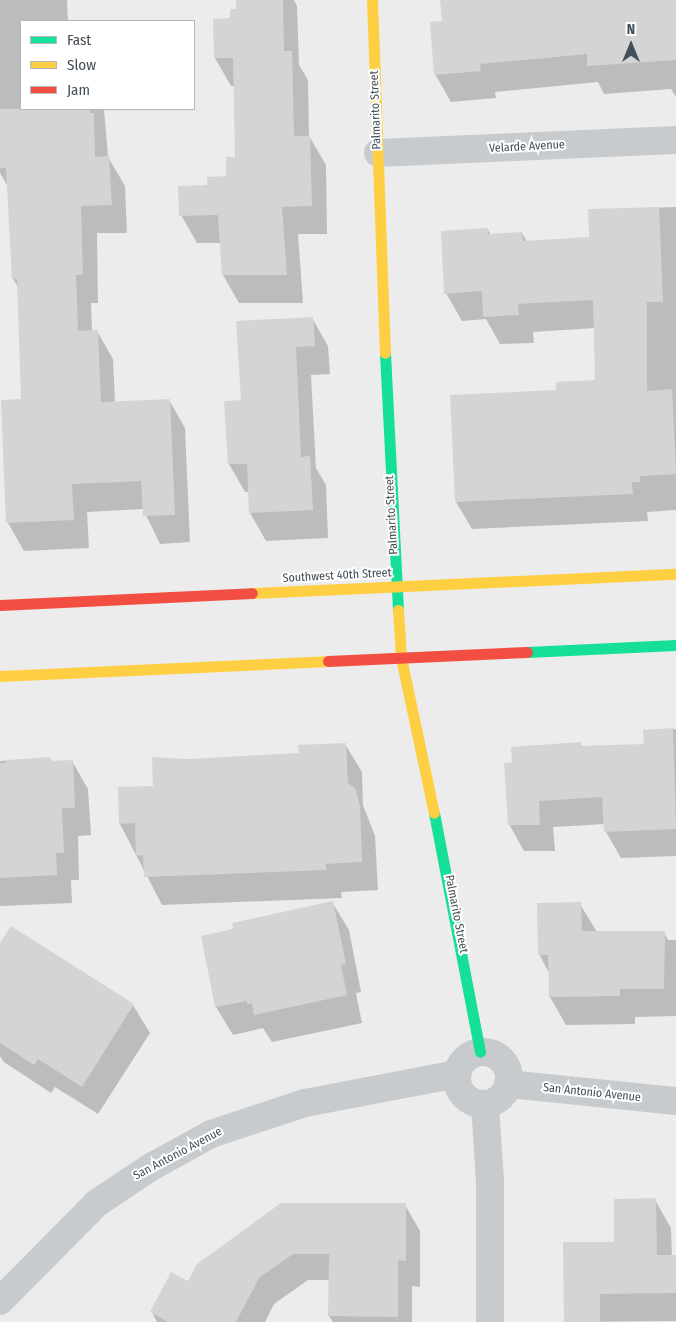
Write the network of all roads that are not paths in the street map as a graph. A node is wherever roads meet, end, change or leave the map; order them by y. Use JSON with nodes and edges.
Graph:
{"nodes":[{"id":1,"x":372,"y":0,"type":"edge"},
{"id":2,"x":676,"y":140,"type":"edge"},
{"id":3,"x":378,"y":153,"type":"junction"},
{"id":4,"x":676,"y":574,"type":"edge"},
{"id":5,"x":396,"y":587,"type":"junction"},
{"id":6,"x":0,"y":605,"type":"edge"},
{"id":7,"x":676,"y":645,"type":"edge"},
{"id":8,"x":402,"y":658,"type":"junction"},
{"id":9,"x":0,"y":676,"type":"edge"},
{"id":10,"x":480,"y":1052,"type":"junction"},
{"id":11,"x":457,"y":1074,"type":"junction"},
{"id":12,"x":508,"y":1084,"type":"junction"},
{"id":13,"x":676,"y":1101,"type":"edge"},
{"id":14,"x":485,"y":1104,"type":"junction"},
{"id":15,"x":0,"y":1301,"type":"edge"},
{"id":16,"x":490,"y":1322,"type":"edge"}],
"edges":[{"from":1,"to":3,"type":"main road","name":"Palmarito Street"},
{"from":2,"to":3,"type":"street","name":"Velarde Avenue"},
{"from":3,"to":5,"type":"main road","name":"Palmarito Street"},
{"from":4,"to":5,"type":"main road","name":"Southwest 40th Street"},
{"from":5,"to":6,"type":"main road","name":"Southwest 40th Street"},
{"from":5,"to":8,"type":"main road","name":"Palmarito Street"},
{"from":7,"to":8,"type":"main road"},
{"from":8,"to":9,"type":"main road"},
{"from":8,"to":10,"type":"main road","name":"Palmarito Street"},
{"from":10,"to":11,"type":"street"},
{"from":10,"to":12,"type":"street"},
{"from":11,"to":14,"type":"street"},
{"from":11,"to":15,"type":"street","name":"San Antonio Avenue"},
{"from":12,"to":13,"type":"street","name":"San Antonio Avenue"},
{"from":12,"to":14,"type":"street"},
{"from":14,"to":16,"type":"street"}]}
